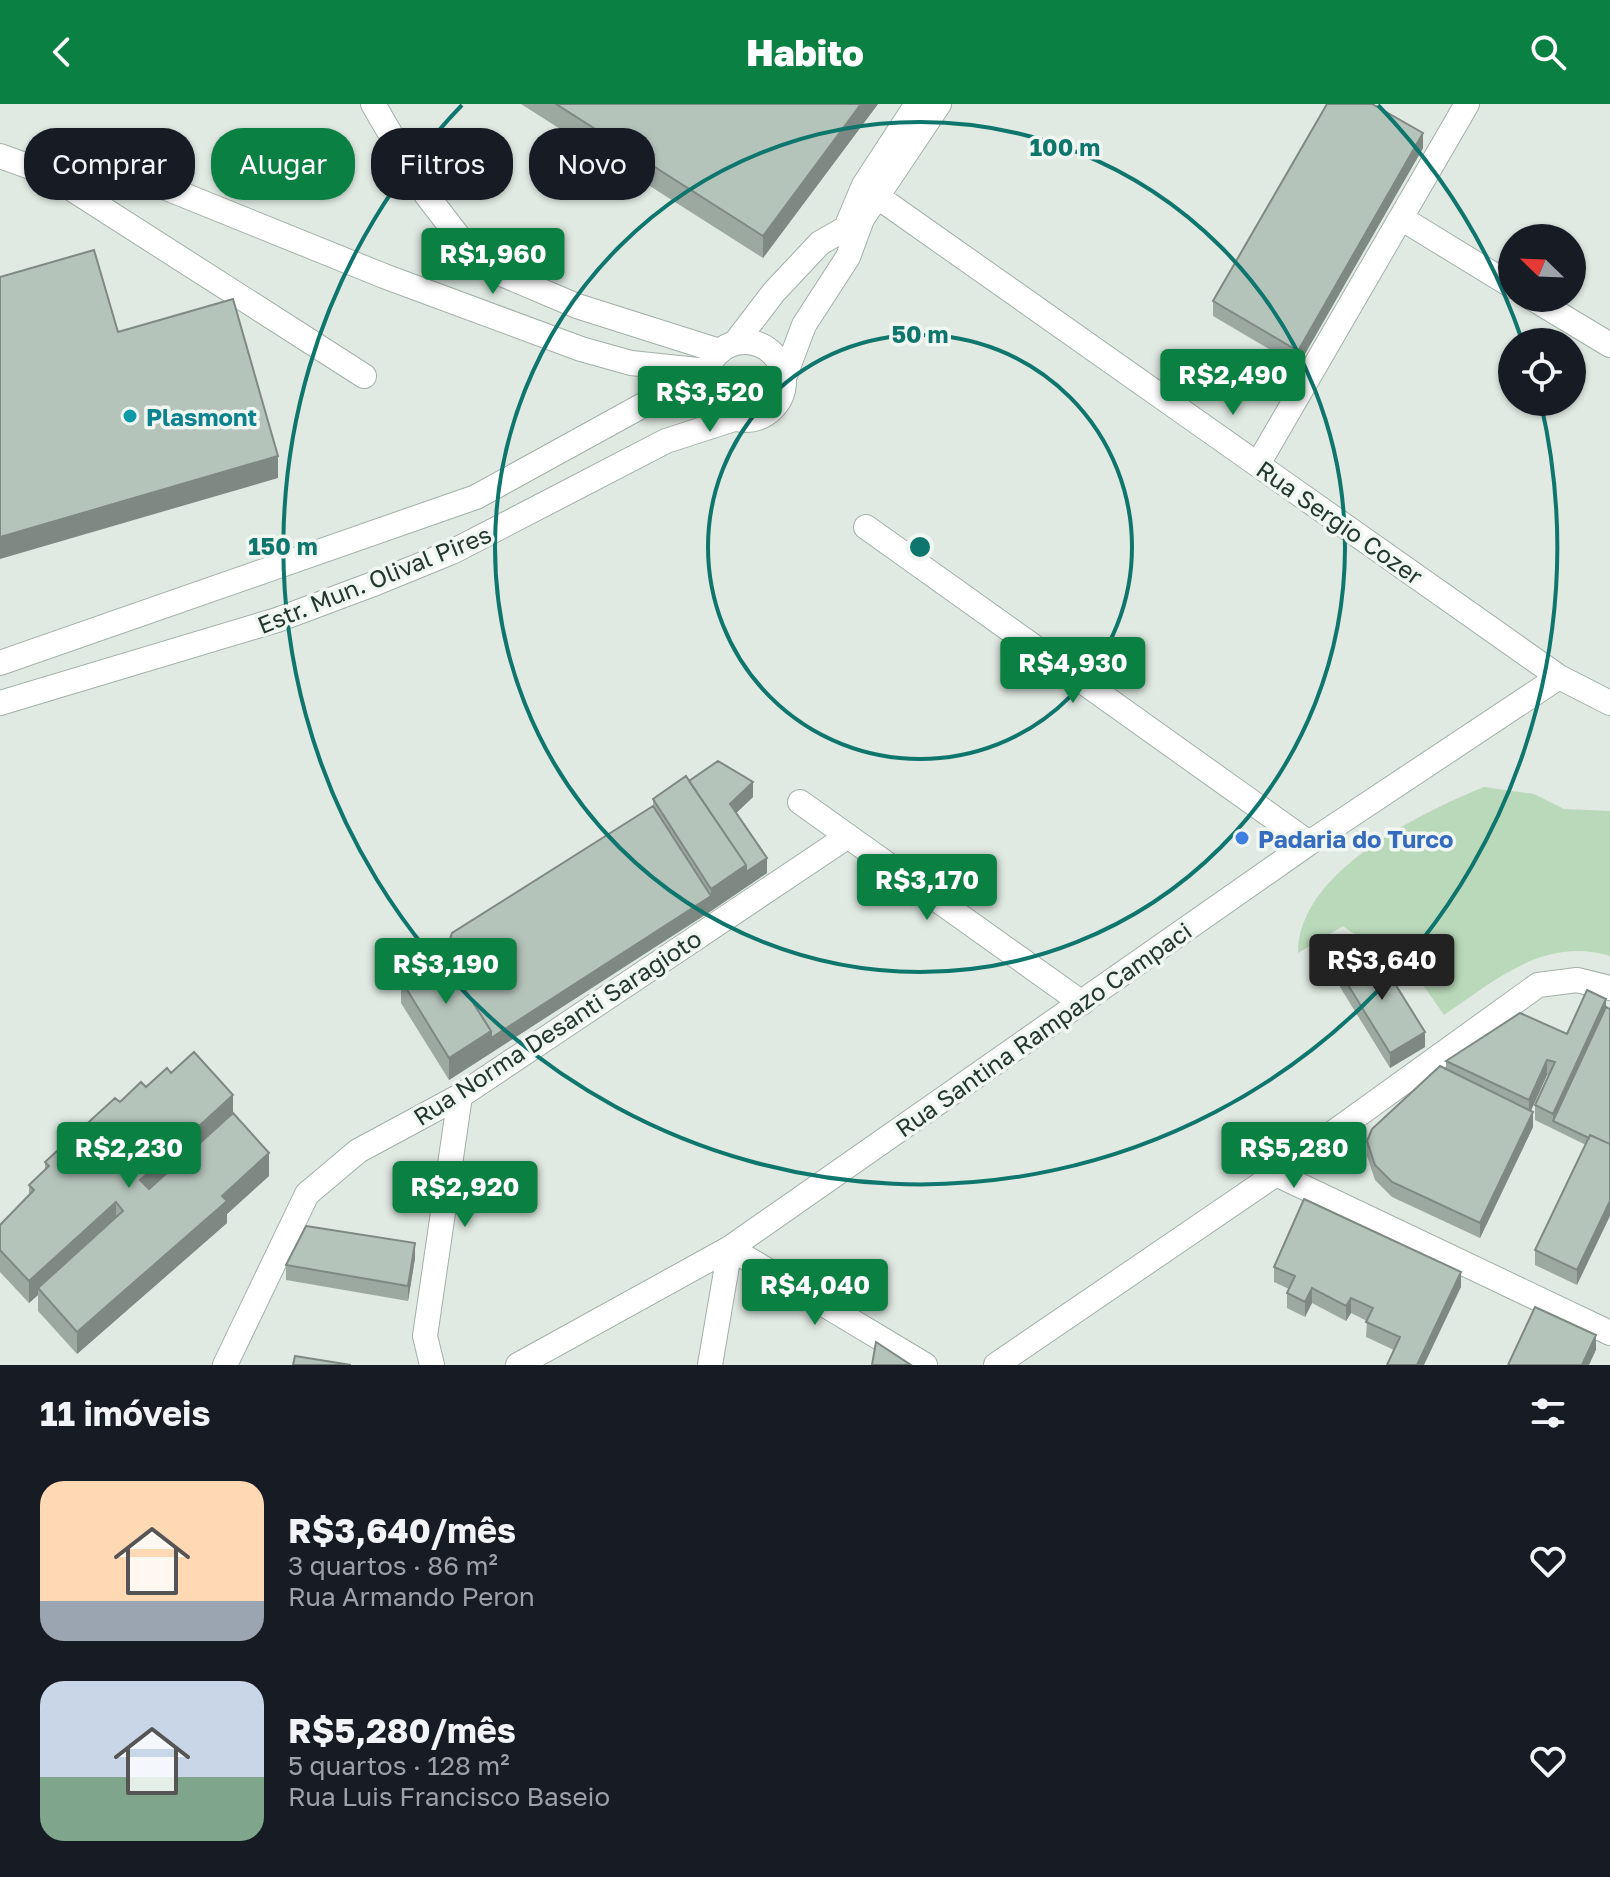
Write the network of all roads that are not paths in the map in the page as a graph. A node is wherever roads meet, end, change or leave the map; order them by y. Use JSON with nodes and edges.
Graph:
{"nodes":[{"id":1,"x":373,"y":104,"type":"edge"},
{"id":2,"x":917,"y":104,"type":"edge"},
{"id":3,"x":939,"y":104,"type":"edge"},
{"id":4,"x":1467,"y":104,"type":"edge"},
{"id":5,"x":0,"y":156,"type":"edge"},
{"id":6,"x":24,"y":165,"type":"edge"},
{"id":7,"x":878,"y":197,"type":"junction"},
{"id":8,"x":89,"y":200,"type":"edge"},
{"id":9,"x":195,"y":200,"type":"edge"},
{"id":10,"x":1401,"y":218,"type":"junction"},
{"id":11,"x":854,"y":224,"type":"junction"},
{"id":12,"x":1498,"y":277,"type":"edge"},
{"id":13,"x":1555,"y":312,"type":"edge"},
{"id":14,"x":1610,"y":345,"type":"edge"},
{"id":15,"x":716,"y":362,"type":"junction"},
{"id":16,"x":364,"y":376,"type":"dead end"},
{"id":17,"x":784,"y":378,"type":"junction"},
{"id":18,"x":734,"y":419,"type":"junction"},
{"id":19,"x":1258,"y":464,"type":"junction"},
{"id":20,"x":866,"y":527,"type":"dead end"},
{"id":21,"x":0,"y":663,"type":"edge"},
{"id":22,"x":1559,"y":677,"type":"junction"},
{"id":23,"x":0,"y":703,"type":"edge"},
{"id":24,"x":1610,"y":703,"type":"edge"},
{"id":25,"x":800,"y":802,"type":"dead end"},
{"id":26,"x":848,"y":836,"type":"junction"},
{"id":27,"x":1309,"y":843,"type":"junction"},
{"id":28,"x":1610,"y":988,"type":"edge"},
{"id":29,"x":1082,"y":1003,"type":"junction"},
{"id":30,"x":460,"y":1096,"type":"junction"},
{"id":31,"x":1276,"y":1174,"type":"junction"},
{"id":32,"x":730,"y":1248,"type":"junction"},
{"id":33,"x":1610,"y":1333,"type":"edge"},
{"id":34,"x":225,"y":1365,"type":"edge"},
{"id":35,"x":432,"y":1365,"type":"edge"},
{"id":36,"x":518,"y":1365,"type":"edge"},
{"id":37,"x":710,"y":1365,"type":"edge"},
{"id":38,"x":925,"y":1365,"type":"edge"},
{"id":39,"x":996,"y":1365,"type":"edge"}],
"edges":[{"from":1,"to":15,"type":"street"},
{"from":2,"to":11,"type":"street"},
{"from":3,"to":7,"type":"street","name":"Estr. Mun. Olival Pires"},
{"from":4,"to":10,"type":"street"},
{"from":5,"to":6,"type":"street"},
{"from":7,"to":11,"type":"street","name":"Estr. Mun. Olival Pires"},
{"from":7,"to":19,"type":"street","name":"Rua Sergio Cozer"},
{"from":8,"to":16,"type":"street"},
{"from":9,"to":15,"type":"street"},
{"from":10,"to":12,"type":"street"},
{"from":10,"to":19,"type":"street"},
{"from":11,"to":15,"type":"street","name":"Estr. Mun. Olival Pires"},
{"from":11,"to":17,"type":"street","name":"Estr. Mun. Olival Pires"},
{"from":13,"to":14,"type":"street"},
{"from":15,"to":17,"type":"street"},
{"from":15,"to":18,"type":"street"},
{"from":15,"to":21,"type":"street","name":"Estr. Mun. Olival Pires"},
{"from":17,"to":18,"type":"street","name":"Estr. Mun. Olival Pires"},
{"from":18,"to":23,"type":"street","name":"Estr. Mun. Olival Pires"},
{"from":19,"to":22,"type":"street","name":"Rua Sergio Cozer"},
{"from":20,"to":27,"type":"street"},
{"from":22,"to":24,"type":"street","name":"Rua Sergio Cozer"},
{"from":22,"to":27,"type":"street","name":"Rua Santina Rampazo Campaci"},
{"from":25,"to":26,"type":"street"},
{"from":26,"to":29,"type":"street"},
{"from":26,"to":30,"type":"street","name":"Rua Norma Desanti Saragioto"},
{"from":27,"to":29,"type":"street","name":"Rua Santina Rampazo Campaci"},
{"from":28,"to":31,"type":"street"},
{"from":29,"to":32,"type":"street","name":"Rua Santina Rampazo Campaci"},
{"from":30,"to":34,"type":"street","name":"Rua Norma Desanti Saragioto"},
{"from":30,"to":35,"type":"street"},
{"from":31,"to":33,"type":"street"},
{"from":31,"to":39,"type":"street"},
{"from":32,"to":36,"type":"street","name":"Rua Santina Rampazo Campaci"},
{"from":32,"to":37,"type":"street"},
{"from":32,"to":38,"type":"street"}]}
